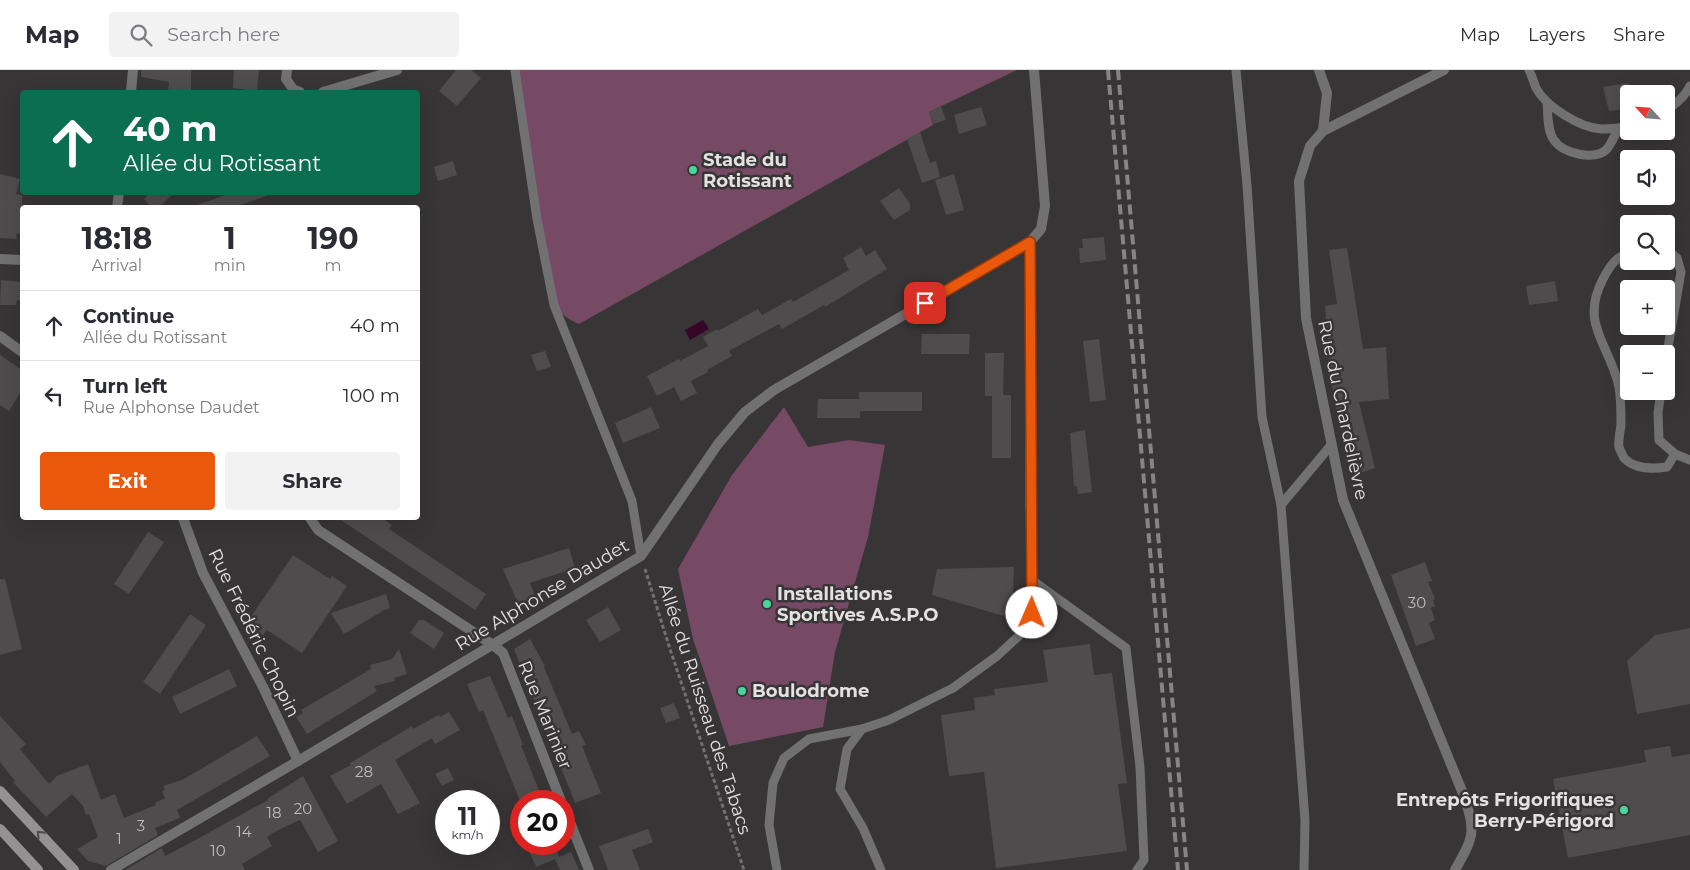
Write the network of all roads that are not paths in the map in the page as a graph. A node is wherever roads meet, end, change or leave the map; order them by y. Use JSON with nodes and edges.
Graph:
{"nodes":[{"id":1,"x":133,"y":70,"type":"edge"},
{"id":2,"x":287,"y":70,"type":"edge"},
{"id":3,"x":397,"y":70,"type":"edge"},
{"id":4,"x":515,"y":70,"type":"edge"},
{"id":5,"x":1034,"y":70,"type":"edge"},
{"id":6,"x":1236,"y":70,"type":"edge"},
{"id":7,"x":1319,"y":70,"type":"edge"},
{"id":8,"x":1444,"y":70,"type":"edge"},
{"id":9,"x":1529,"y":70,"type":"edge"},
{"id":10,"x":1690,"y":86,"type":"edge"},
{"id":11,"x":131,"y":90,"type":"edge"},
{"id":12,"x":295,"y":90,"type":"edge"},
{"id":13,"x":330,"y":90,"type":"edge"},
{"id":14,"x":1678,"y":101,"type":"junction"},
{"id":15,"x":1547,"y":102,"type":"junction"},
{"id":16,"x":1675,"y":103,"type":"edge"},
{"id":17,"x":1690,"y":103,"type":"edge"},
{"id":18,"x":1618,"y":128,"type":"joint"},
{"id":19,"x":1323,"y":132,"type":"junction"},
{"id":20,"x":1030,"y":242,"type":"junction"},
{"id":21,"x":1675,"y":256,"type":"edge"},
{"id":22,"x":1620,"y":257,"type":"edge"},
{"id":23,"x":0,"y":259,"type":"edge"},
{"id":24,"x":20,"y":260,"type":"edge"},
{"id":25,"x":0,"y":336,"type":"edge"},
{"id":26,"x":1669,"y":345,"type":"edge"},
{"id":27,"x":20,"y":351,"type":"edge"},
{"id":28,"x":1660,"y":400,"type":"edge"},
{"id":29,"x":1332,"y":444,"type":"junction"},
{"id":30,"x":1675,"y":454,"type":"junction"},
{"id":31,"x":1690,"y":460,"type":"edge"},
{"id":32,"x":1281,"y":505,"type":"junction"},
{"id":33,"x":1030,"y":507,"type":"joint"},
{"id":34,"x":184,"y":520,"type":"edge"},
{"id":35,"x":311,"y":520,"type":"edge"},
{"id":36,"x":641,"y":556,"type":"junction"},
{"id":37,"x":1033,"y":581,"type":"junction"},
{"id":38,"x":493,"y":644,"type":"junction"},
{"id":39,"x":862,"y":730,"type":"junction"},
{"id":40,"x":298,"y":761,"type":"junction"},
{"id":41,"x":0,"y":790,"type":"edge"},
{"id":42,"x":558,"y":790,"type":"edge"},
{"id":43,"x":0,"y":829,"type":"edge"},
{"id":44,"x":575,"y":835,"type":"edge"},
{"id":45,"x":38,"y":870,"type":"edge"},
{"id":46,"x":74,"y":870,"type":"edge"},
{"id":47,"x":111,"y":870,"type":"edge"},
{"id":48,"x":589,"y":870,"type":"edge"},
{"id":49,"x":777,"y":870,"type":"edge"},
{"id":50,"x":880,"y":870,"type":"edge"},
{"id":51,"x":1137,"y":870,"type":"edge"},
{"id":52,"x":1304,"y":870,"type":"edge"},
{"id":53,"x":1455,"y":870,"type":"edge"}],
"edges":[{"from":1,"to":11,"type":"street"},
{"from":2,"to":12,"type":"street"},
{"from":3,"to":13,"type":"street"},
{"from":4,"to":36,"type":"lane"},
{"from":5,"to":20,"type":"street","name":"Rue Alphonse Daudet"},
{"from":6,"to":32,"type":"lane"},
{"from":7,"to":19,"type":"street"},
{"from":8,"to":19,"type":"street","name":"Rue du Chardelièvre"},
{"from":9,"to":15,"type":"lane"},
{"from":10,"to":14,"type":"lane"},
{"from":14,"to":16,"type":"lane"},
{"from":14,"to":17,"type":"lane"},
{"from":15,"to":18,"type":"lane"},
{"from":15,"to":18,"type":"lane"},
{"from":19,"to":29,"type":"street","name":"Rue du Chardelièvre"},
{"from":20,"to":33,"type":"street"},
{"from":20,"to":36,"type":"street","name":"Rue Alphonse Daudet"},
{"from":21,"to":26,"type":"lane"},
{"from":22,"to":30,"type":"lane"},
{"from":23,"to":24,"type":"street"},
{"from":25,"to":27,"type":"street"},
{"from":28,"to":30,"type":"lane"},
{"from":29,"to":32,"type":"lane"},
{"from":29,"to":53,"type":"street","name":"Rue du Chardelièvre"},
{"from":30,"to":31,"type":"lane"},
{"from":32,"to":52,"type":"lane"},
{"from":33,"to":37,"type":"lane"},
{"from":34,"to":40,"type":"street","name":"Rue Frédéric Chopin"},
{"from":35,"to":38,"type":"street"},
{"from":36,"to":38,"type":"street","name":"Rue Alphonse Daudet"},
{"from":37,"to":39,"type":"lane"},
{"from":37,"to":51,"type":"lane"},
{"from":38,"to":40,"type":"street","name":"Rue Alphonse Daudet"},
{"from":38,"to":42,"type":"street","name":"Rue Marinier"},
{"from":39,"to":49,"type":"lane"},
{"from":39,"to":50,"type":"lane"},
{"from":40,"to":47,"type":"street","name":"Rue Alphonse Daudet"},
{"from":46,"to":41,"type":"main road","one_way":true},
{"from":43,"to":45,"type":"main road"},
{"from":44,"to":48,"type":"street"}]}
